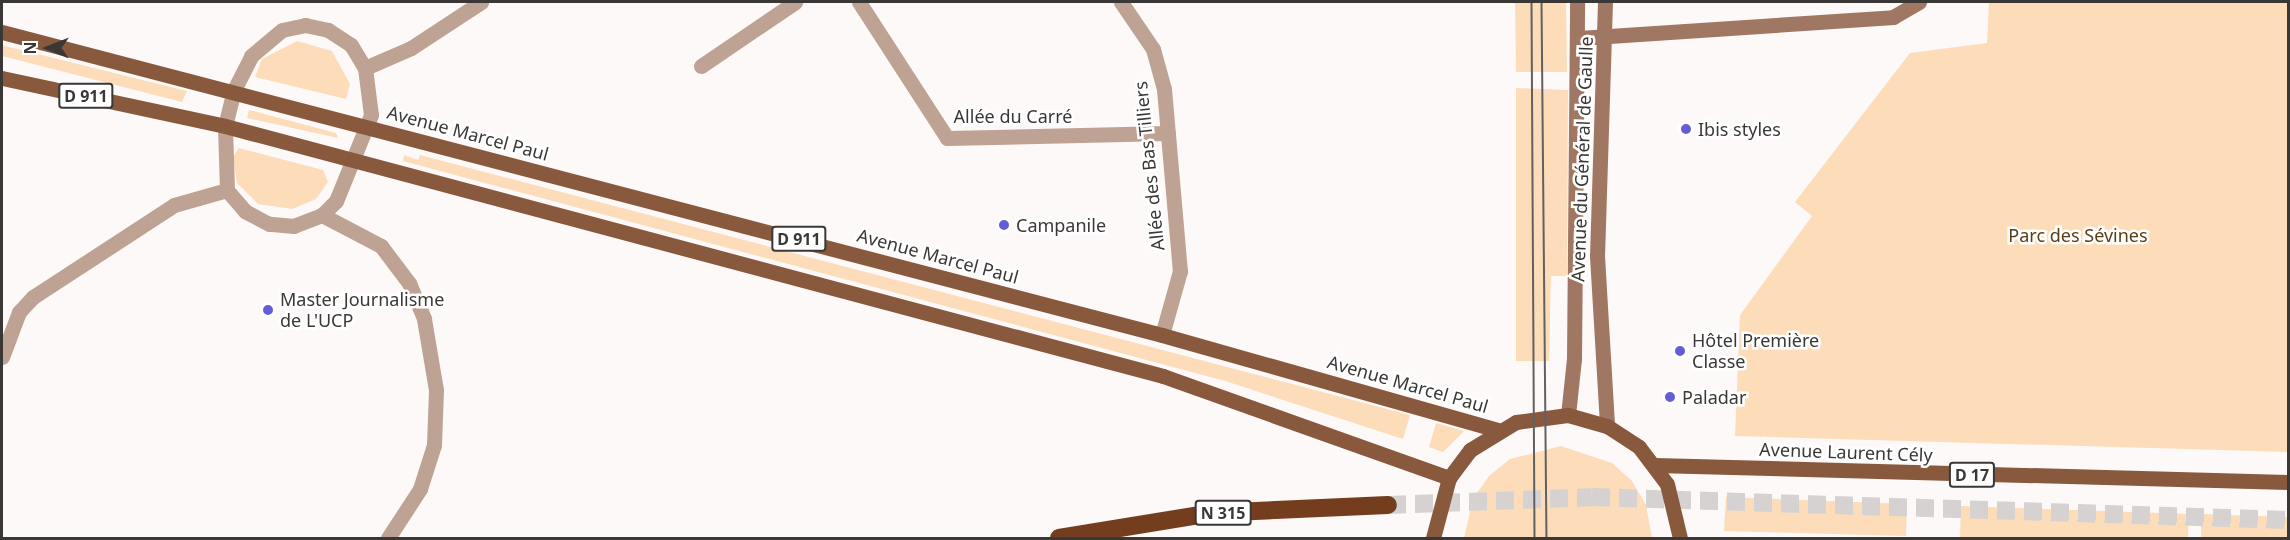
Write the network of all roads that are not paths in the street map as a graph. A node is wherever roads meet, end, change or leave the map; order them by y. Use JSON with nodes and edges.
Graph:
{"nodes":[{"id":1,"x":481,"y":2,"type":"edge"},
{"id":2,"x":795,"y":2,"type":"edge"},
{"id":3,"x":859,"y":2,"type":"edge"},
{"id":4,"x":1121,"y":2,"type":"edge"},
{"id":5,"x":1577,"y":2,"type":"edge"},
{"id":6,"x":1605,"y":2,"type":"edge"},
{"id":7,"x":1919,"y":2,"type":"edge"},
{"id":8,"x":2,"y":32,"type":"edge"},
{"id":9,"x":1606,"y":37,"type":"junction"},
{"id":10,"x":1579,"y":38,"type":"junction"},
{"id":11,"x":701,"y":66,"type":"dead end"},
{"id":12,"x":365,"y":68,"type":"junction"},
{"id":13,"x":2,"y":78,"type":"edge"},
{"id":14,"x":234,"y":90,"type":"junction"},
{"id":15,"x":225,"y":126,"type":"junction"},
{"id":16,"x":368,"y":127,"type":"junction"},
{"id":17,"x":1168,"y":133,"type":"junction"},
{"id":18,"x":355,"y":162,"type":"junction"},
{"id":19,"x":227,"y":190,"type":"junction"},
{"id":20,"x":322,"y":215,"type":"junction"},
{"id":21,"x":1162,"y":334,"type":"junction"},
{"id":22,"x":2,"y":357,"type":"edge"},
{"id":23,"x":1568,"y":415,"type":"junction"},
{"id":24,"x":1606,"y":426,"type":"junction"},
{"id":25,"x":1497,"y":430,"type":"junction"},
{"id":26,"x":1655,"y":465,"type":"junction"},
{"id":27,"x":1449,"y":478,"type":"junction"},
{"id":28,"x":2289,"y":482,"type":"edge"},
{"id":29,"x":1388,"y":505,"type":"tunnel mouth"},
{"id":30,"x":388,"y":538,"type":"edge"},
{"id":31,"x":1059,"y":538,"type":"edge"},
{"id":32,"x":1433,"y":538,"type":"edge"},
{"id":33,"x":1680,"y":538,"type":"edge"}],
"edges":[{"from":1,"to":12,"type":"street"},
{"from":2,"to":11,"type":"street"},
{"from":3,"to":17,"type":"street","name":"Allée du Carré"},
{"from":4,"to":17,"type":"street","name":"Allée des Bas Tilliers"},
{"from":5,"to":10,"type":"main road","name":"Avenue du Général de Gaulle"},
{"from":6,"to":9,"type":"main road","name":"Avenue du Général de Gaulle"},
{"from":7,"to":9,"type":"main road"},
{"from":8,"to":14,"type":"main road","name":"Avenue Marcel Paul","number":"D 911"},
{"from":9,"to":10,"type":"main road"},
{"from":9,"to":24,"type":"main road","name":"Avenue du Général de Gaulle"},
{"from":10,"to":23,"type":"main road","name":"Avenue du Général de Gaulle"},
{"from":12,"to":14,"type":"street","name":"Avenue Marcel Paul"},
{"from":12,"to":16,"type":"street","name":"Avenue Marcel Paul"},
{"from":13,"to":15,"type":"main road","number":"D 911"},
{"from":14,"to":15,"type":"street","name":"Avenue Marcel Paul"},
{"from":14,"to":16,"type":"main road","name":"Avenue Marcel Paul","number":"D 911"},
{"from":15,"to":18,"type":"main road","number":"D 911"},
{"from":15,"to":19,"type":"street","name":"Avenue Marcel Paul"},
{"from":16,"to":18,"type":"street","name":"Avenue Marcel Paul"},
{"from":16,"to":21,"type":"main road","name":"Avenue Marcel Paul","number":"D 911"},
{"from":17,"to":21,"type":"street","name":"Allée des Bas Tilliers"},
{"from":18,"to":20,"type":"street","name":"Avenue Marcel Paul"},
{"from":18,"to":27,"type":"main road","number":"D 911"},
{"from":19,"to":20,"type":"street","name":"Avenue Marcel Paul"},
{"from":19,"to":22,"type":"street"},
{"from":20,"to":30,"type":"street"},
{"from":21,"to":25,"type":"main road","name":"Avenue Marcel Paul","number":"D 911"},
{"from":23,"to":24,"type":"main road"},
{"from":23,"to":25,"type":"main road"},
{"from":24,"to":26,"type":"main road"},
{"from":25,"to":27,"type":"main road"},
{"from":26,"to":28,"type":"main road","name":"Avenue Laurent Cély","number":"D 17"},
{"from":26,"to":33,"type":"main road"},
{"from":27,"to":32,"type":"main road"},
{"from":29,"to":31,"type":"highway","number":"N 315"}]}
